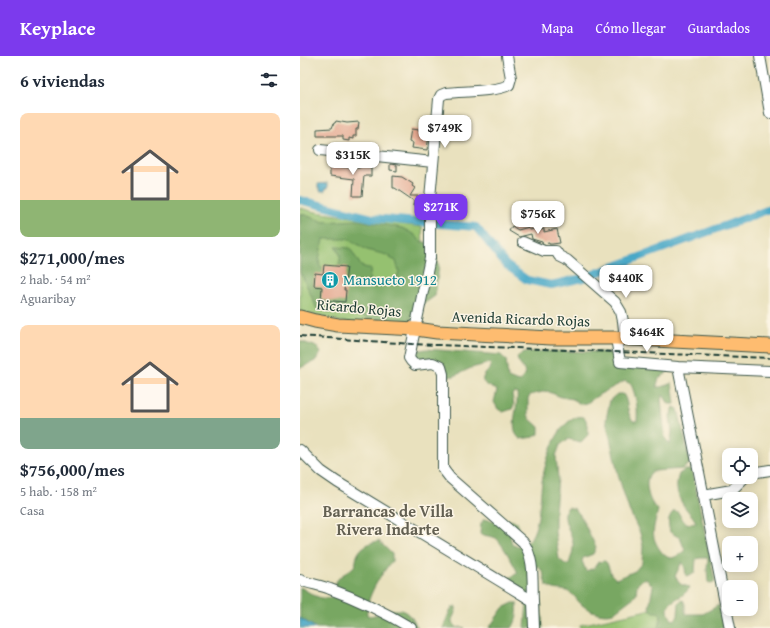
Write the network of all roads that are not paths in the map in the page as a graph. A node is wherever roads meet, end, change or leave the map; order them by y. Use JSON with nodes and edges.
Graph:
{"nodes":[{"id":1,"x":507,"y":56,"type":"edge"},
{"id":2,"x":760,"y":56,"type":"edge"},
{"id":3,"x":770,"y":113,"type":"edge"},
{"id":4,"x":320,"y":150,"type":"dead end"},
{"id":5,"x":433,"y":162,"type":"junction"},
{"id":6,"x":523,"y":242,"type":"dead end"},
{"id":7,"x":300,"y":317,"type":"edge"},
{"id":8,"x":416,"y":328,"type":"junction"},
{"id":9,"x":620,"y":338,"type":"junction"},
{"id":10,"x":770,"y":346,"type":"edge"},
{"id":11,"x":678,"y":367,"type":"junction"},
{"id":12,"x":770,"y":371,"type":"edge"},
{"id":13,"x":300,"y":450,"type":"edge"},
{"id":14,"x":770,"y":470,"type":"edge"},
{"id":15,"x":758,"y":472,"type":"edge"},
{"id":16,"x":738,"y":484,"type":"edge"},
{"id":17,"x":703,"y":495,"type":"junction"},
{"id":18,"x":300,"y":580,"type":"edge"},
{"id":19,"x":533,"y":601,"type":"junction"},
{"id":20,"x":411,"y":628,"type":"edge"},
{"id":21,"x":534,"y":628,"type":"edge"},
{"id":22,"x":730,"y":628,"type":"edge"}],
"edges":[{"from":1,"to":5,"type":"street"},
{"from":2,"to":3,"type":"street"},
{"from":4,"to":5,"type":"street"},
{"from":5,"to":8,"type":"street"},
{"from":6,"to":9,"type":"street"},
{"from":7,"to":8,"type":"main road","name":"Ricardo Rojas"},
{"from":8,"to":9,"type":"main road","name":"Avenida Ricardo Rojas"},
{"from":8,"to":19,"type":"street"},
{"from":9,"to":10,"type":"main road","name":"Avenida Ricardo Rojas"},
{"from":9,"to":11,"type":"street"},
{"from":11,"to":12,"type":"street"},
{"from":11,"to":17,"type":"street"},
{"from":13,"to":19,"type":"street"},
{"from":14,"to":15,"type":"street"},
{"from":16,"to":17,"type":"street"},
{"from":17,"to":22,"type":"street"},
{"from":18,"to":20,"type":"street"},
{"from":19,"to":21,"type":"street"}]}
